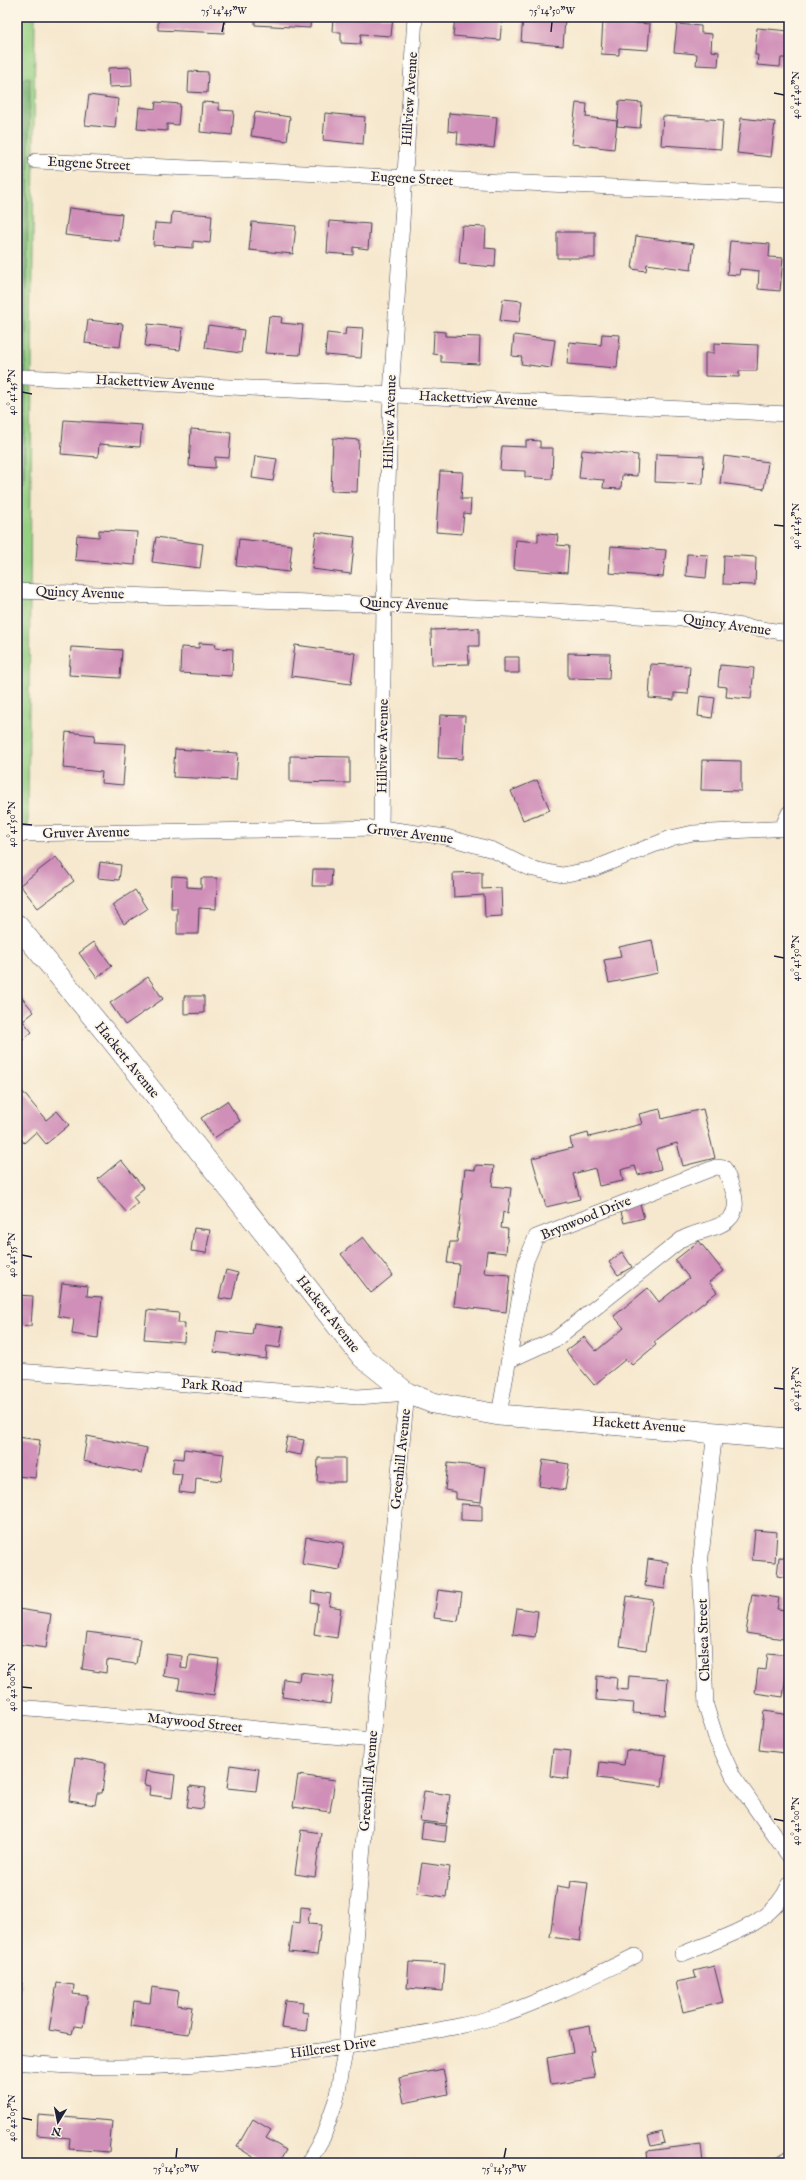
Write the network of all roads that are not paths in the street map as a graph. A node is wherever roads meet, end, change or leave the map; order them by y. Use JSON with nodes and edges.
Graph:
{"nodes":[{"id":1,"x":415,"y":17,"type":"edge"},
{"id":2,"x":36,"y":161,"type":"dead end"},
{"id":3,"x":405,"y":178,"type":"junction"},
{"id":4,"x":789,"y":195,"type":"edge"},
{"id":5,"x":24,"y":377,"type":"dead end"},
{"id":6,"x":391,"y":394,"type":"junction"},
{"id":7,"x":789,"y":414,"type":"edge"},
{"id":8,"x":17,"y":591,"type":"edge"},
{"id":9,"x":384,"y":603,"type":"junction"},
{"id":10,"x":789,"y":633,"type":"edge"},
{"id":11,"x":789,"y":813,"type":"edge"},
{"id":12,"x":381,"y":828,"type":"junction"},
{"id":13,"x":785,"y":828,"type":"edge"},
{"id":14,"x":17,"y":834,"type":"edge"},
{"id":15,"x":17,"y":925,"type":"edge"},
{"id":16,"x":510,"y":1360,"type":"junction"},
{"id":17,"x":17,"y":1371,"type":"edge"},
{"id":18,"x":407,"y":1393,"type":"junction"},
{"id":19,"x":499,"y":1415,"type":"junction"},
{"id":20,"x":715,"y":1431,"type":"junction"},
{"id":21,"x":789,"y":1439,"type":"edge"},
{"id":22,"x":17,"y":1708,"type":"edge"},
{"id":23,"x":372,"y":1740,"type":"junction"},
{"id":24,"x":789,"y":1856,"type":"edge"},
{"id":25,"x":789,"y":1885,"type":"edge"},
{"id":26,"x":682,"y":1954,"type":"dead end"},
{"id":27,"x":636,"y":1956,"type":"dead end"},
{"id":28,"x":346,"y":2047,"type":"junction"},
{"id":29,"x":17,"y":2062,"type":"edge"},
{"id":30,"x":789,"y":2159,"type":"edge"},
{"id":31,"x":308,"y":2163,"type":"edge"},
{"id":32,"x":783,"y":2163,"type":"edge"}],
"edges":[{"from":1,"to":3,"type":"street","name":"Hillview Avenue"},
{"from":2,"to":3,"type":"street","name":"Eugene Street"},
{"from":3,"to":4,"type":"street","name":"Eugene Street"},
{"from":3,"to":6,"type":"street","name":"Hillview Avenue"},
{"from":5,"to":6,"type":"street","name":"Hackettview Avenue"},
{"from":6,"to":7,"type":"street","name":"Hackettview Avenue"},
{"from":6,"to":9,"type":"street","name":"Hillview Avenue"},
{"from":8,"to":9,"type":"street","name":"Quincy Avenue"},
{"from":9,"to":10,"type":"street","name":"Quincy Avenue"},
{"from":9,"to":12,"type":"street","name":"Hillview Avenue"},
{"from":11,"to":13,"type":"street"},
{"from":12,"to":13,"type":"street","name":"Gruver Avenue"},
{"from":12,"to":14,"type":"street","name":"Gruver Avenue"},
{"from":15,"to":18,"type":"main road","name":"Hackett Avenue"},
{"from":16,"to":16,"type":"street","name":"Brynwood Drive"},
{"from":16,"to":19,"type":"street","name":"Brynwood Drive"},
{"from":17,"to":18,"type":"street","name":"Park Road"},
{"from":18,"to":19,"type":"main road","name":"Hackett Avenue"},
{"from":18,"to":23,"type":"street","name":"Greenhill Avenue"},
{"from":19,"to":20,"type":"main road","name":"Hackett Avenue"},
{"from":20,"to":21,"type":"main road","name":"Hackett Avenue"},
{"from":20,"to":24,"type":"street","name":"Chelsea Street"},
{"from":22,"to":23,"type":"street","name":"Maywood Street"},
{"from":23,"to":28,"type":"street","name":"Greenhill Avenue"},
{"from":25,"to":26,"type":"street"},
{"from":27,"to":28,"type":"street","name":"Hillcrest Drive"},
{"from":28,"to":29,"type":"street","name":"Hillcrest Drive"},
{"from":28,"to":31,"type":"street","name":"Greenhill Avenue"},
{"from":30,"to":32,"type":"street"}]}
